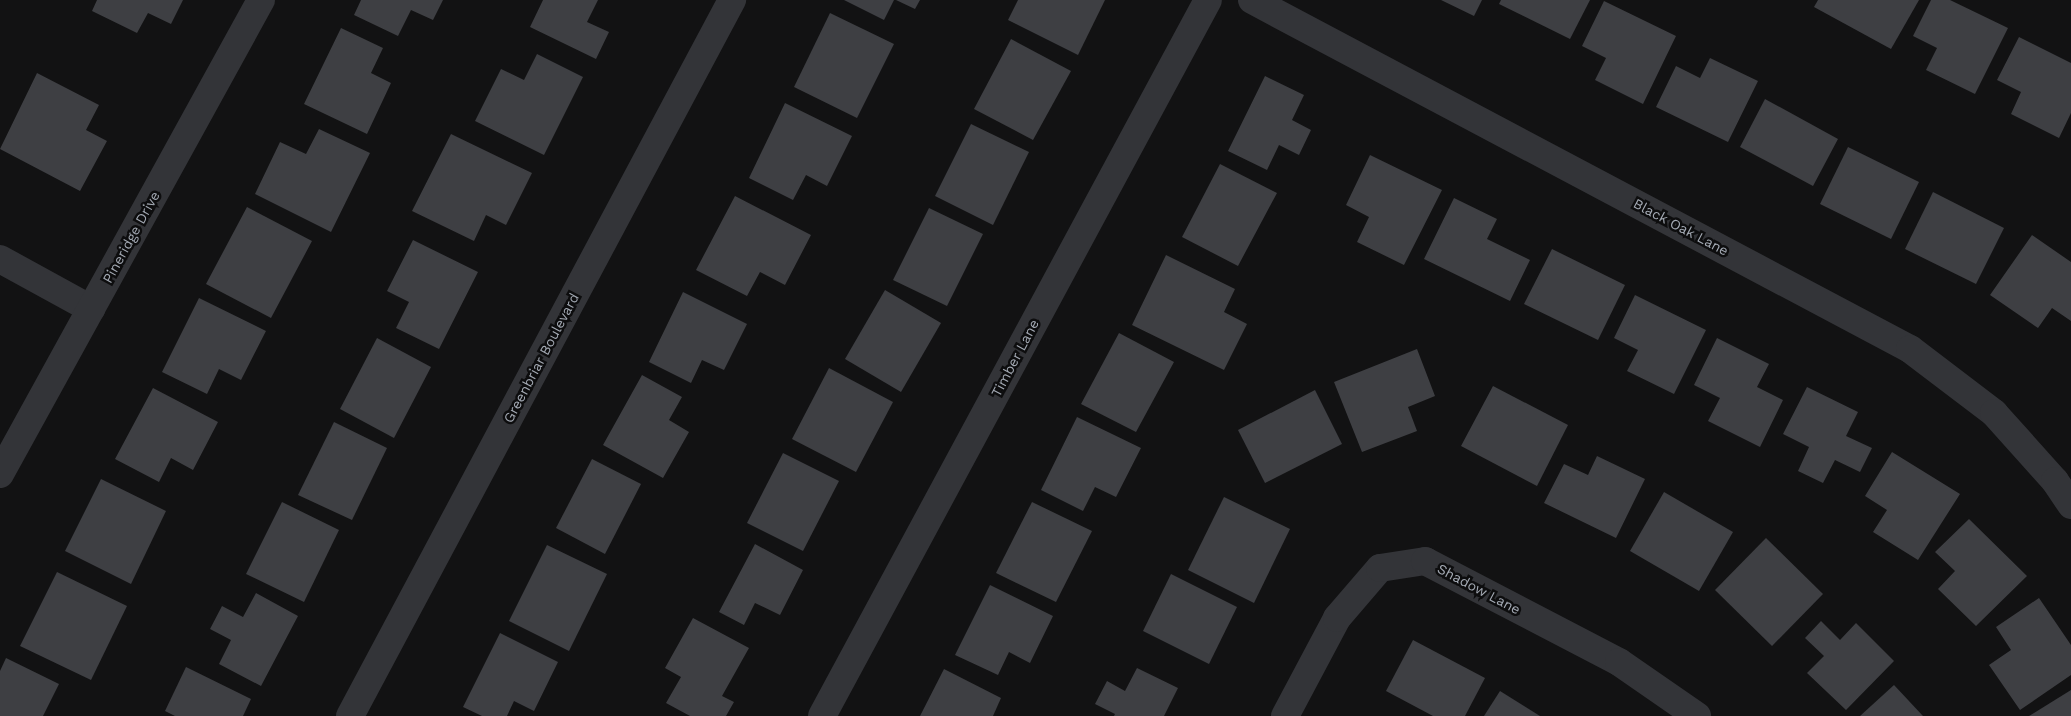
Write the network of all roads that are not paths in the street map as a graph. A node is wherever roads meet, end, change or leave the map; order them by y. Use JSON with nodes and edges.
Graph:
{"nodes":[{"id":1,"x":261,"y":0,"type":"edge"},
{"id":2,"x":732,"y":0,"type":"edge"},
{"id":3,"x":1208,"y":0,"type":"edge"},
{"id":4,"x":1252,"y":0,"type":"edge"},
{"id":5,"x":0,"y":259,"type":"edge"},
{"id":6,"x":91,"y":309,"type":"junction"},
{"id":7,"x":0,"y":474,"type":"edge"},
{"id":8,"x":2071,"y":505,"type":"edge"},
{"id":9,"x":350,"y":716,"type":"edge"},
{"id":10,"x":822,"y":716,"type":"edge"},
{"id":11,"x":1285,"y":716,"type":"edge"},
{"id":12,"x":1697,"y":716,"type":"edge"}],
"edges":[{"from":1,"to":6,"type":"street","name":"Pineridge Drive"},
{"from":2,"to":9,"type":"street","name":"Greenbriar Boulevard"},
{"from":3,"to":10,"type":"street","name":"Timber Lane"},
{"from":4,"to":8,"type":"street","name":"Black Oak Lane"},
{"from":5,"to":6,"type":"street"},
{"from":6,"to":7,"type":"street","name":"Pineridge Drive"},
{"from":11,"to":12,"type":"street","name":"Shadow Lane"}]}
